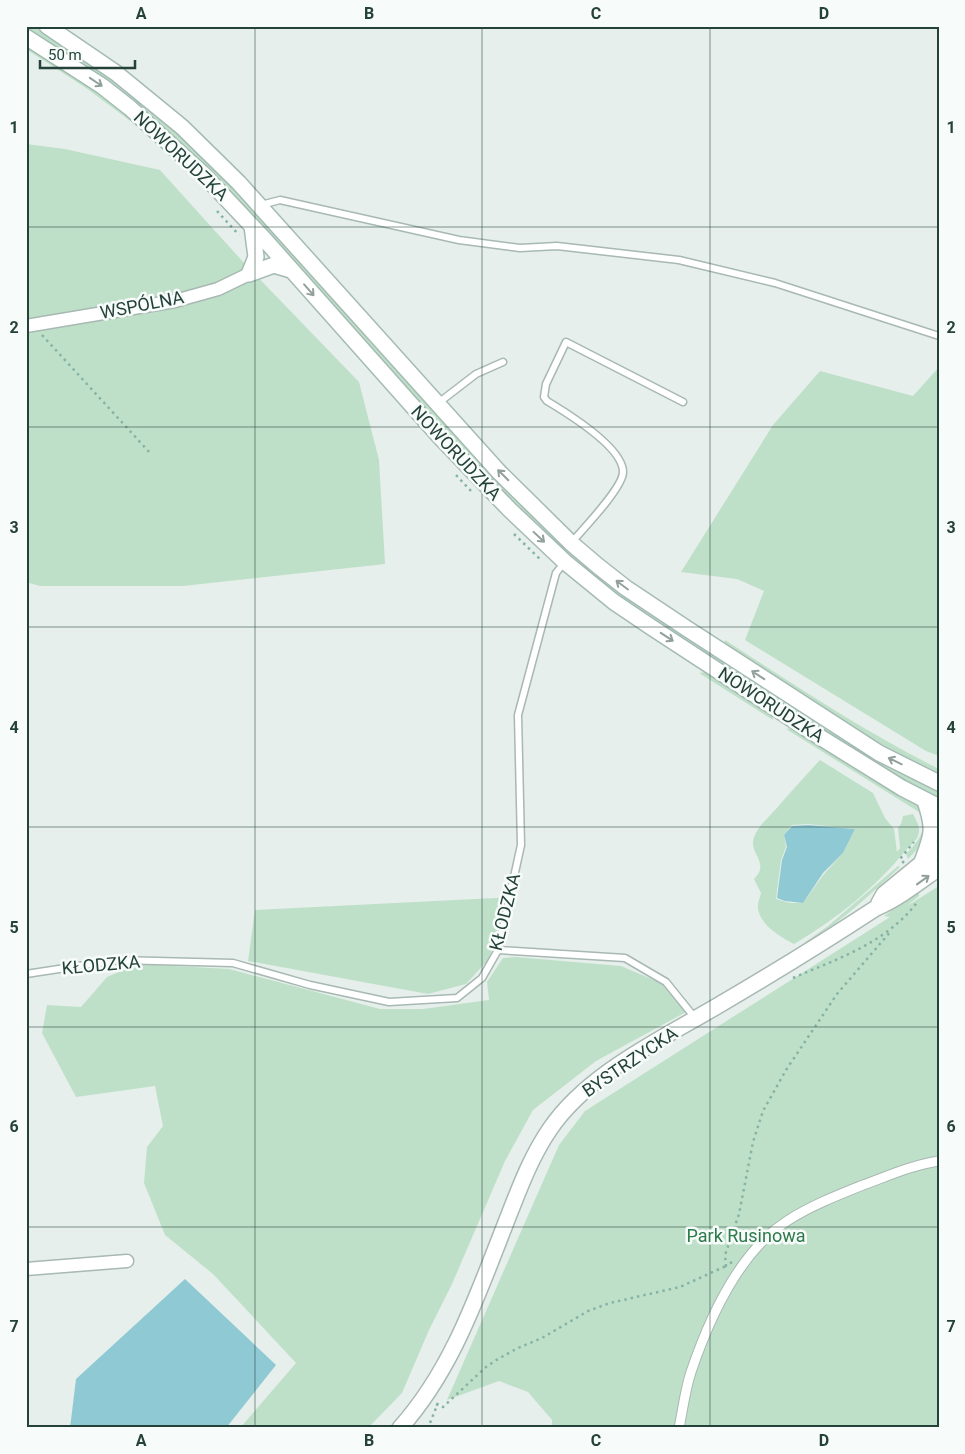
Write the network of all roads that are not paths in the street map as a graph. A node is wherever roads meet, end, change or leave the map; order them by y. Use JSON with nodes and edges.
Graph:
{"nodes":[{"id":1,"x":47,"y":26,"type":"edge"},
{"id":2,"x":26,"y":37,"type":"edge"},
{"id":3,"x":260,"y":205,"type":"junction"},
{"id":4,"x":252,"y":226,"type":"junction"},
{"id":5,"x":291,"y":270,"type":"junction"},
{"id":6,"x":249,"y":274,"type":"junction"},
{"id":7,"x":28,"y":323,"type":"edge"},
{"id":8,"x":939,"y":336,"type":"edge"},
{"id":9,"x":503,"y":362,"type":"dead end"},
{"id":10,"x":683,"y":402,"type":"dead end"},
{"id":11,"x":437,"y":404,"type":"junction"},
{"id":12,"x":571,"y":543,"type":"junction"},
{"id":13,"x":565,"y":562,"type":"junction"},
{"id":14,"x":939,"y":783,"type":"edge"},
{"id":15,"x":932,"y":804,"type":"edge"},
{"id":16,"x":939,"y":849,"type":"edge"},
{"id":17,"x":922,"y":862,"type":"junction"},
{"id":18,"x":939,"y":868,"type":"edge"},
{"id":19,"x":876,"y":908,"type":"junction"},
{"id":20,"x":498,"y":950,"type":"junction"},
{"id":21,"x":26,"y":974,"type":"edge"},
{"id":22,"x":696,"y":1019,"type":"junction"},
{"id":23,"x":939,"y":1161,"type":"edge"},
{"id":24,"x":127,"y":1261,"type":"dead end"},
{"id":25,"x":26,"y":1270,"type":"edge"},
{"id":26,"x":406,"y":1425,"type":"edge"},
{"id":27,"x":679,"y":1428,"type":"edge"}],
"edges":[{"from":1,"to":3,"type":"main road","name":"NOWORUDZKA"},
{"from":2,"to":4,"type":"main road","name":"NOWORUDZKA","one_way":true},
{"from":3,"to":8,"type":"lane"},
{"from":3,"to":11,"type":"main road","name":"NOWORUDZKA"},
{"from":4,"to":5,"type":"main road","name":"NOWORUDZKA"},
{"from":4,"to":6,"type":"main road"},
{"from":5,"to":6,"type":"main road"},
{"from":5,"to":13,"type":"main road","name":"NOWORUDZKA","one_way":true},
{"from":6,"to":7,"type":"street","name":"WSPÓLNA"},
{"from":9,"to":11,"type":"lane"},
{"from":10,"to":12,"type":"lane"},
{"from":12,"to":11,"type":"main road","name":"NOWORUDZKA","one_way":true},
{"from":14,"to":12,"type":"main road","name":"NOWORUDZKA","one_way":true},
{"from":13,"to":15,"type":"main road","name":"NOWORUDZKA","one_way":true},
{"from":13,"to":20,"type":"lane","name":"KŁODZKA"},
{"from":15,"to":17,"type":"main road"},
{"from":16,"to":17,"type":"main road","name":"BYSTRZYCKA"},
{"from":17,"to":19,"type":"main road","name":"BYSTRZYCKA"},
{"from":19,"to":18,"type":"main road","name":"BYSTRZYCKA","one_way":true},
{"from":19,"to":22,"type":"main road","name":"BYSTRZYCKA"},
{"from":20,"to":21,"type":"lane","name":"KŁODZKA"},
{"from":20,"to":22,"type":"lane"},
{"from":22,"to":26,"type":"main road","name":"BYSTRZYCKA"},
{"from":23,"to":27,"type":"street"},
{"from":24,"to":25,"type":"street"}]}
